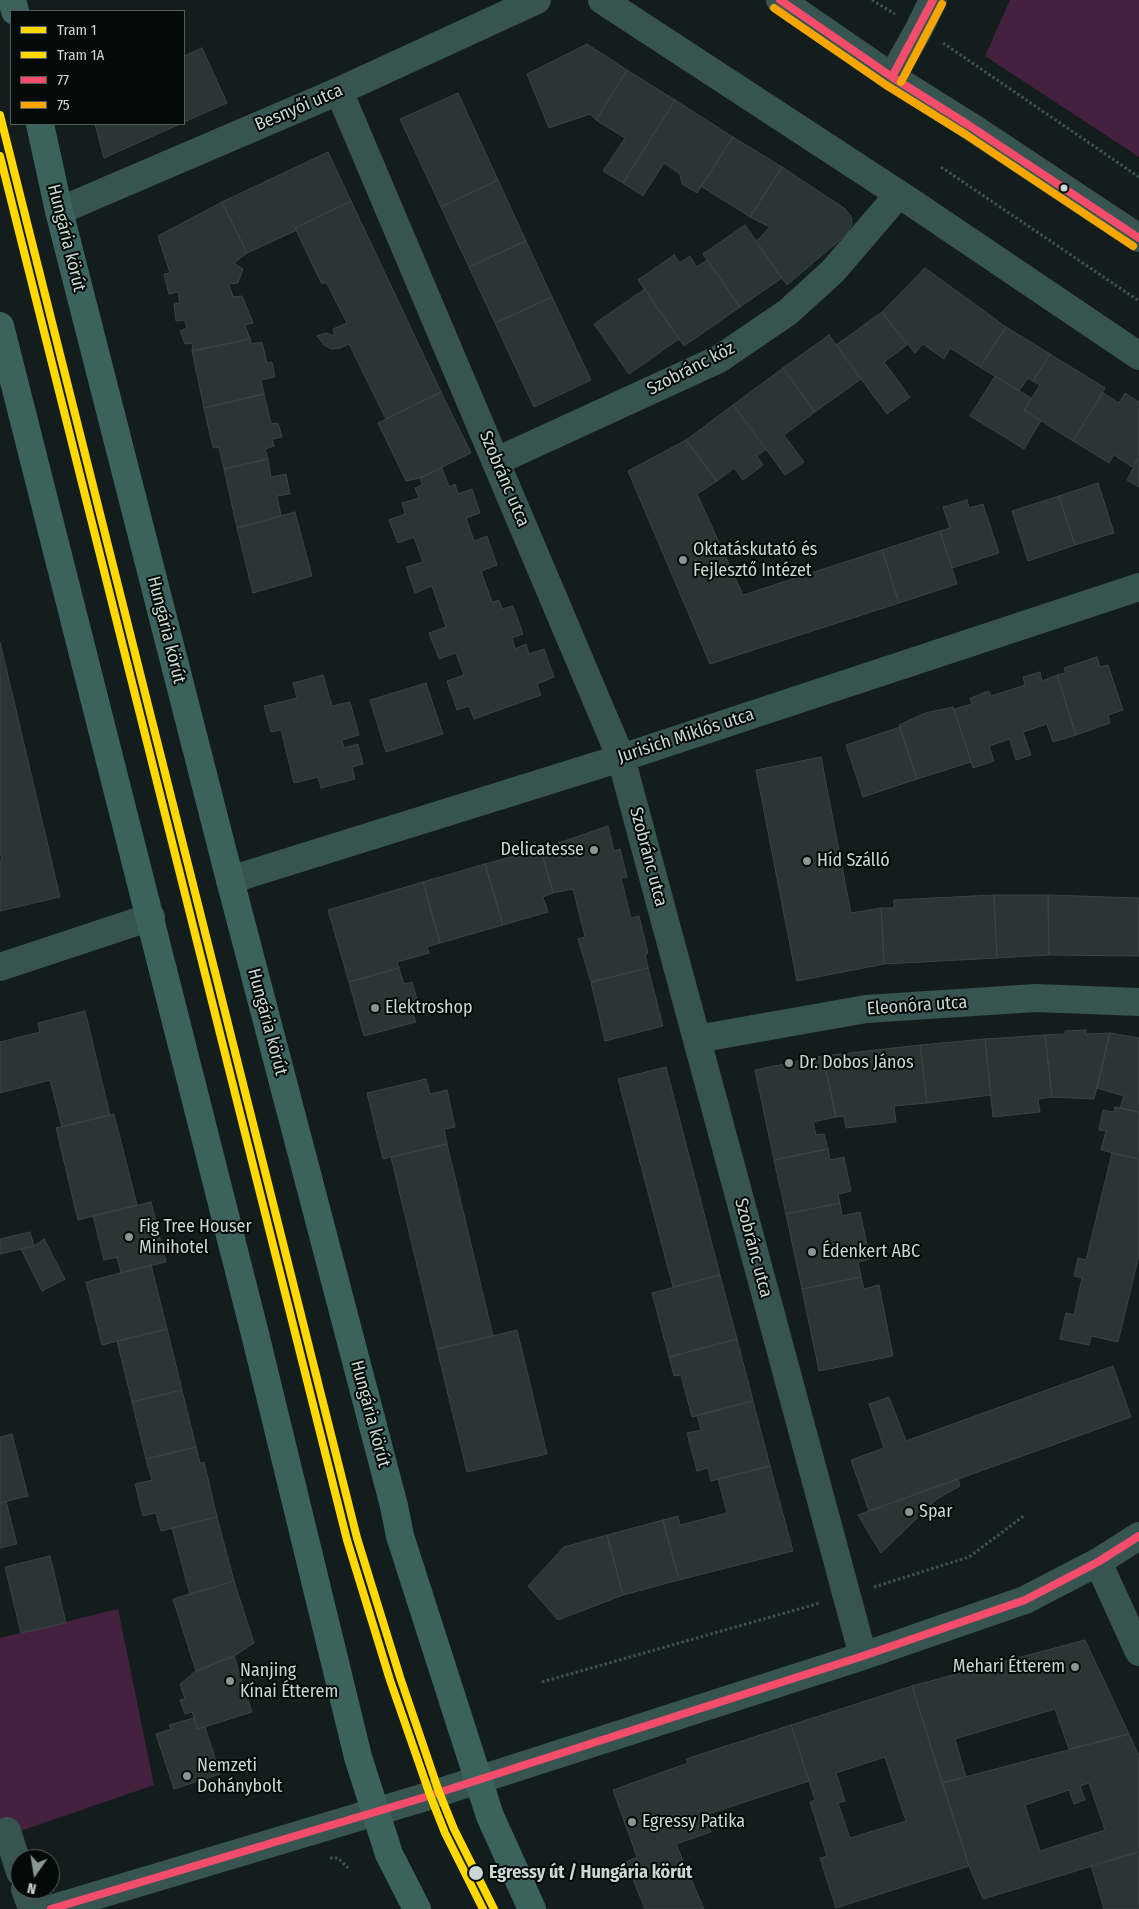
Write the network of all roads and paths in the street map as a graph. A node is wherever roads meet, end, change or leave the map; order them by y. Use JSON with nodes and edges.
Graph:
{"nodes":[{"id":1,"x":537,"y":0,"type":"edge"},
{"id":2,"x":602,"y":0,"type":"edge"},
{"id":3,"x":780,"y":0,"type":"edge"},
{"id":4,"x":933,"y":0,"type":"edge"},
{"id":5,"x":919,"y":28,"type":"junction"},
{"id":6,"x":892,"y":76,"type":"junction"},
{"id":7,"x":339,"y":91,"type":"junction"},
{"id":8,"x":40,"y":125,"type":"edge"},
{"id":9,"x":941,"y":167,"type":"dead end"},
{"id":10,"x":1139,"y":177,"type":"edge"},
{"id":11,"x":898,"y":194,"type":"junction"},
{"id":12,"x":59,"y":211,"type":"junction"},
{"id":13,"x":1139,"y":238,"type":"edge"},
{"id":14,"x":1139,"y":302,"type":"edge"},
{"id":15,"x":0,"y":326,"type":"edge"},
{"id":16,"x":1139,"y":356,"type":"edge"},
{"id":17,"x":497,"y":461,"type":"junction"},
{"id":18,"x":1139,"y":587,"type":"edge"},
{"id":19,"x":621,"y":758,"type":"junction"},
{"id":20,"x":230,"y":880,"type":"junction"},
{"id":21,"x":151,"y":917,"type":"junction"},
{"id":22,"x":0,"y":967,"type":"edge"},
{"id":23,"x":1139,"y":1002,"type":"edge"},
{"id":24,"x":697,"y":1040,"type":"junction"},
{"id":25,"x":1026,"y":1516,"type":"dead end"},
{"id":26,"x":1139,"y":1536,"type":"edge"},
{"id":27,"x":1098,"y":1562,"type":"junction"},
{"id":28,"x":847,"y":1596,"type":"junction"},
{"id":29,"x":1139,"y":1652,"type":"edge"},
{"id":30,"x":863,"y":1656,"type":"junction"},
{"id":31,"x":542,"y":1682,"type":"dead end"},
{"id":32,"x":477,"y":1779,"type":"junction"},
{"id":33,"x":375,"y":1812,"type":"junction"},
{"id":34,"x":7,"y":1830,"type":"dead end"},
{"id":35,"x":13,"y":1849,"type":"edge"},
{"id":36,"x":324,"y":1858,"type":"dead end"},
{"id":37,"x":348,"y":1868,"type":"dead end"},
{"id":38,"x":51,"y":1909,"type":"edge"},
{"id":39,"x":417,"y":1909,"type":"edge"},
{"id":40,"x":532,"y":1909,"type":"edge"}],
"edges":[{"from":1,"to":7,"type":"street","name":"Besnyői utca"},
{"from":2,"to":11,"type":"street"},
{"from":3,"to":6,"type":"street"},
{"from":4,"to":5,"type":"street"},
{"from":5,"to":6,"type":"street"},
{"from":5,"to":10,"type":"path"},
{"from":6,"to":13,"type":"street"},
{"from":7,"to":12,"type":"street","name":"Besnyői utca"},
{"from":7,"to":17,"type":"street","name":"Szobránc utca"},
{"from":8,"to":12,"type":"main road","name":"Hungária körút"},
{"from":9,"to":14,"type":"path"},
{"from":11,"to":16,"type":"street"},
{"from":11,"to":17,"type":"street","name":"Szobránc köz"},
{"from":12,"to":20,"type":"main road","name":"Hungária körút"},
{"from":15,"to":21,"type":"main road"},
{"from":17,"to":19,"type":"street","name":"Szobránc utca"},
{"from":18,"to":19,"type":"street","name":"Jurisich Miklós utca"},
{"from":19,"to":20,"type":"street","name":"Jurisich Miklós utca"},
{"from":19,"to":24,"type":"street","name":"Szobránc utca"},
{"from":20,"to":32,"type":"main road","name":"Hungária körút"},
{"from":21,"to":22,"type":"street"},
{"from":21,"to":33,"type":"main road"},
{"from":23,"to":24,"type":"street","name":"Eleonóra utca"},
{"from":24,"to":28,"type":"street","name":"Szobránc utca"},
{"from":25,"to":28,"type":"path"},
{"from":26,"to":27,"type":"street"},
{"from":27,"to":29,"type":"street"},
{"from":27,"to":30,"type":"street"},
{"from":28,"to":30,"type":"street","name":"Szobránc utca"},
{"from":28,"to":31,"type":"path"},
{"from":30,"to":32,"type":"street"},
{"from":32,"to":33,"type":"street"},
{"from":32,"to":40,"type":"main road","name":"Hungária körút"},
{"from":33,"to":38,"type":"street"},
{"from":33,"to":39,"type":"main road"},
{"from":34,"to":35,"type":"street"},
{"from":36,"to":37,"type":"path"}]}
